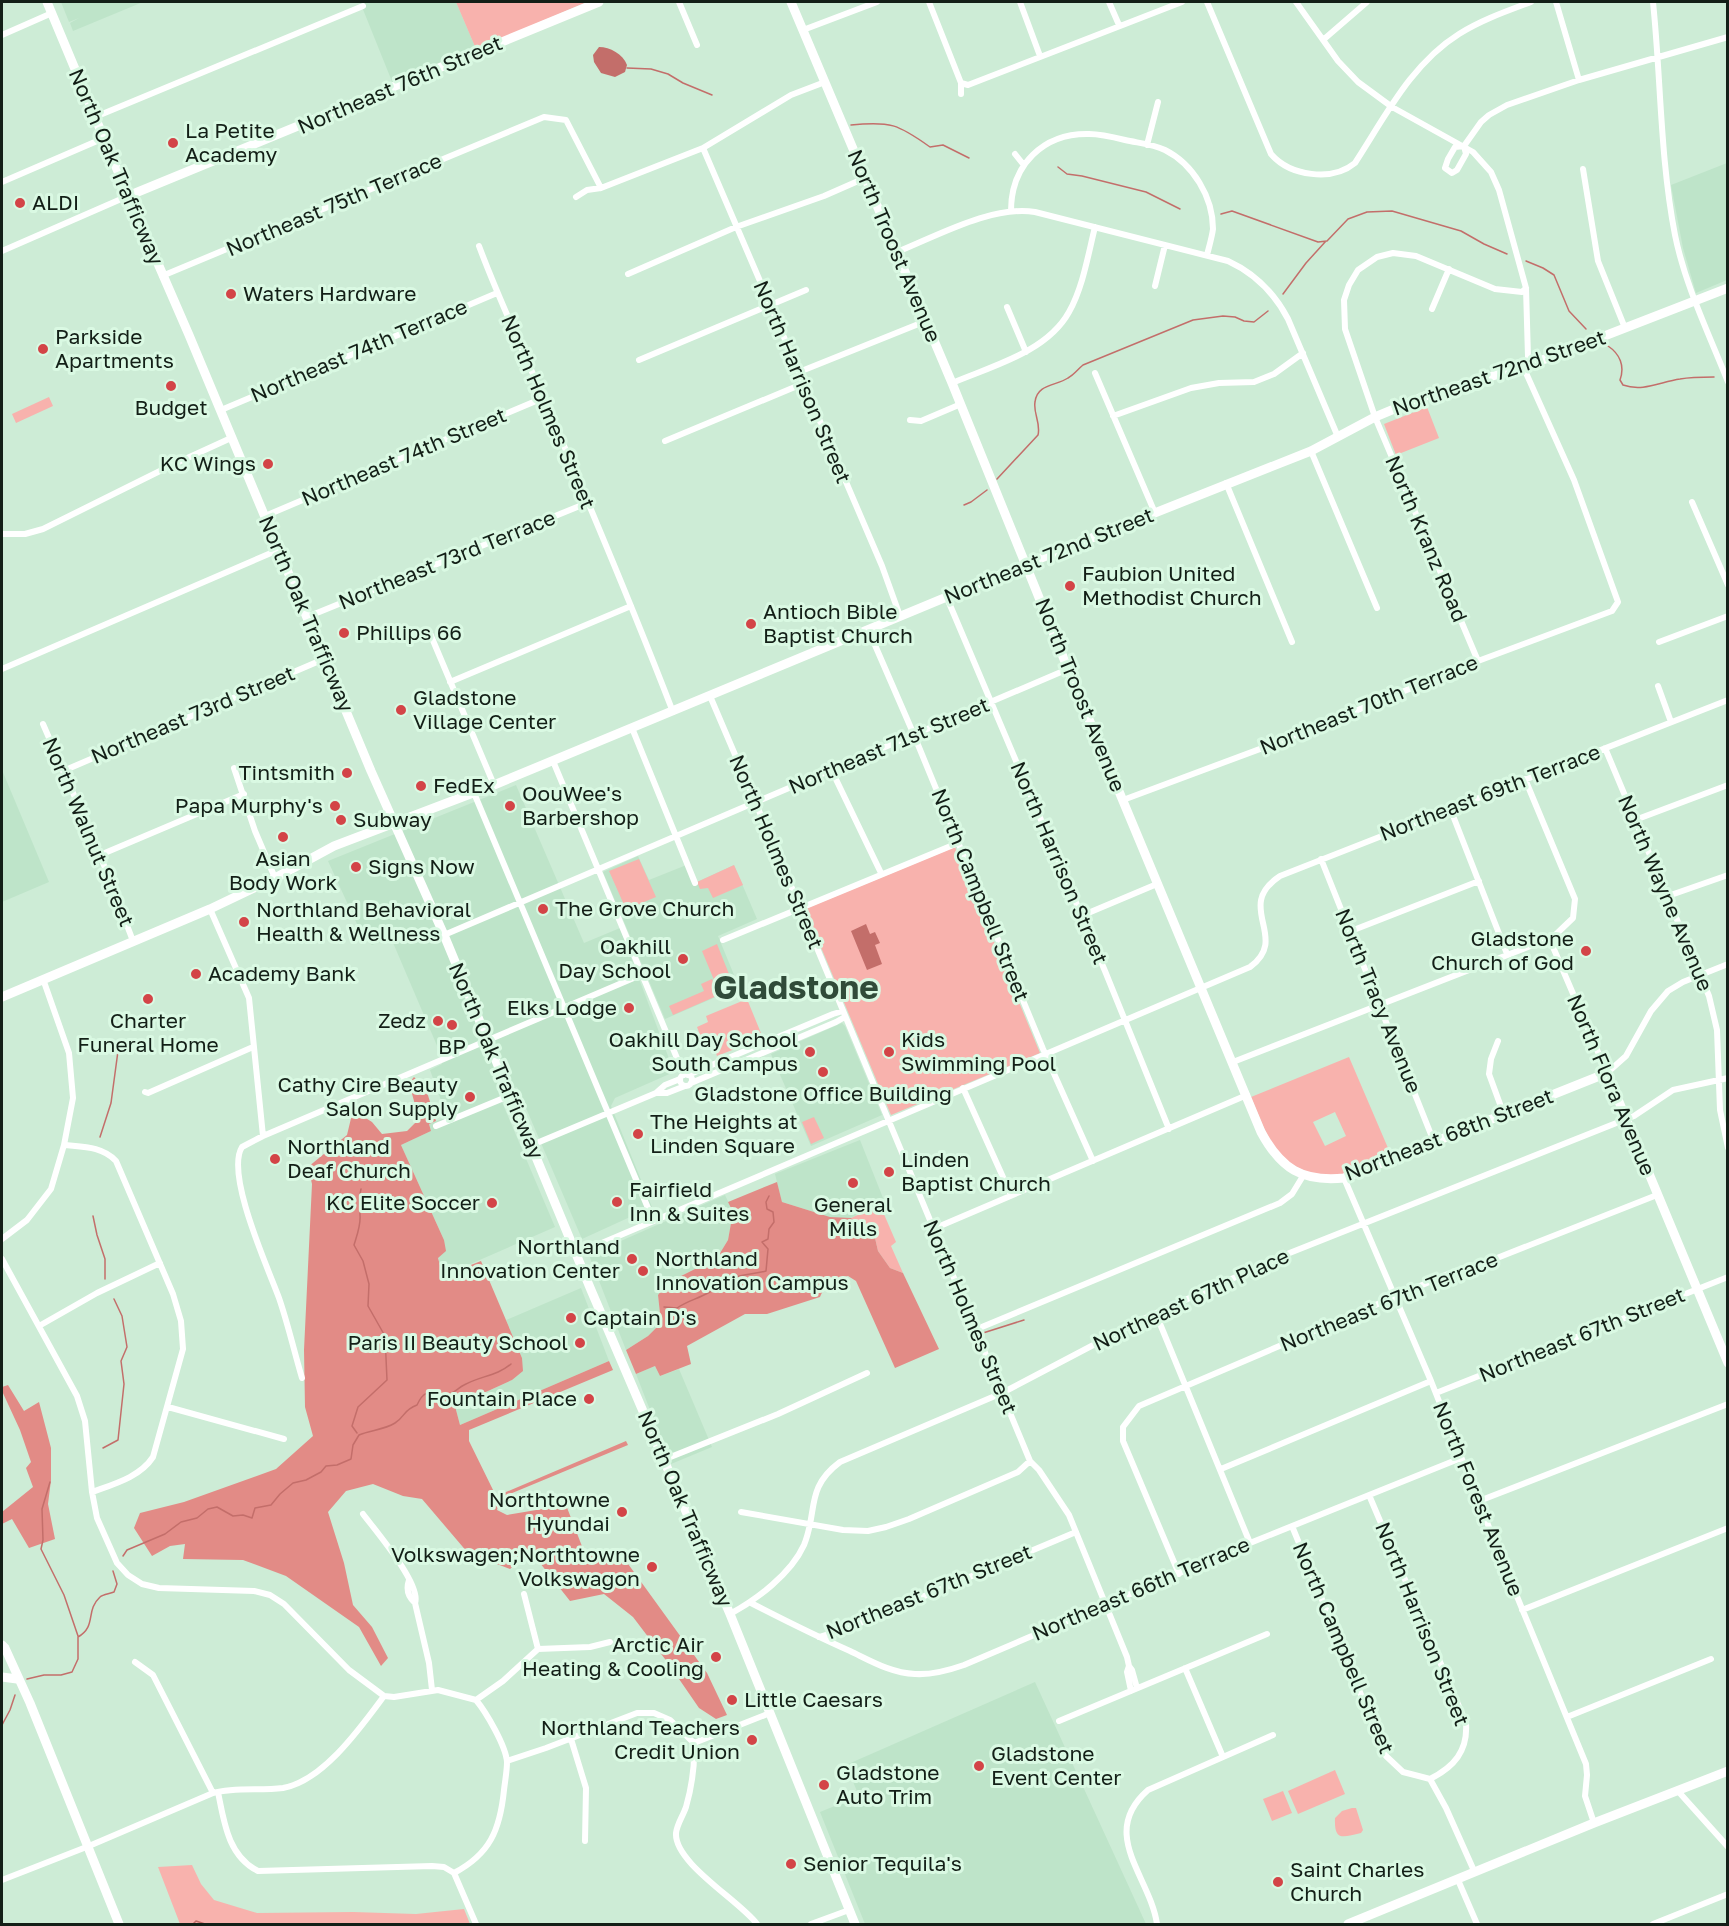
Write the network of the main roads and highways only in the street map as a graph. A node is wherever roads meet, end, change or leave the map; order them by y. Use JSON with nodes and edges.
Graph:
{"nodes":[{"id":1,"x":47,"y":2,"type":"edge"},
{"id":2,"x":599,"y":2,"type":"edge"},
{"id":3,"x":791,"y":2,"type":"edge"},
{"id":4,"x":128,"y":196,"type":"junction"},
{"id":5,"x":1728,"y":288,"type":"edge"},
{"id":6,"x":1026,"y":564,"type":"junction"},
{"id":7,"x":394,"y":825,"type":"junction"},
{"id":8,"x":2,"y":997,"type":"edge"},
{"id":9,"x":1607,"y":1073,"type":"joint"},
{"id":10,"x":1303,"y":1176,"type":"joint"},
{"id":11,"x":1728,"y":1364,"type":"edge"},
{"id":12,"x":2,"y":1645,"type":"edge"},
{"id":13,"x":2,"y":1677,"type":"edge"},
{"id":14,"x":18,"y":1678,"type":"junction"},
{"id":15,"x":1728,"y":1771,"type":"edge"},
{"id":16,"x":119,"y":1924,"type":"edge"},
{"id":17,"x":855,"y":1924,"type":"edge"},
{"id":18,"x":1348,"y":1924,"type":"edge"}],
"edges":[{"from":1,"to":4,"type":"main road","name":"North Oak Trafficway"},
{"from":2,"to":4,"type":"main road","name":"Northeast 76th Street"},
{"from":3,"to":6,"type":"main road","name":"North Troost Avenue"},
{"from":4,"to":7,"type":"main road","name":"North Oak Trafficway"},
{"from":5,"to":6,"type":"main road","name":"Northeast 72nd Street"},
{"from":6,"to":7,"type":"main road","name":"Northeast 72nd Street"},
{"from":6,"to":10,"type":"main road","name":"North Troost Avenue"},
{"from":7,"to":8,"type":"main road","name":"Northeast 72nd Street"},
{"from":7,"to":17,"type":"main road","name":"North Oak Trafficway"},
{"from":9,"to":10,"type":"main road","name":"Northeast 68th Street"},
{"from":9,"to":11,"type":"main road","name":"North Flora Avenue"},
{"from":12,"to":14,"type":"main road"},
{"from":13,"to":14,"type":"main road"},
{"from":14,"to":16,"type":"main road"},
{"from":15,"to":18,"type":"main road"}]}
